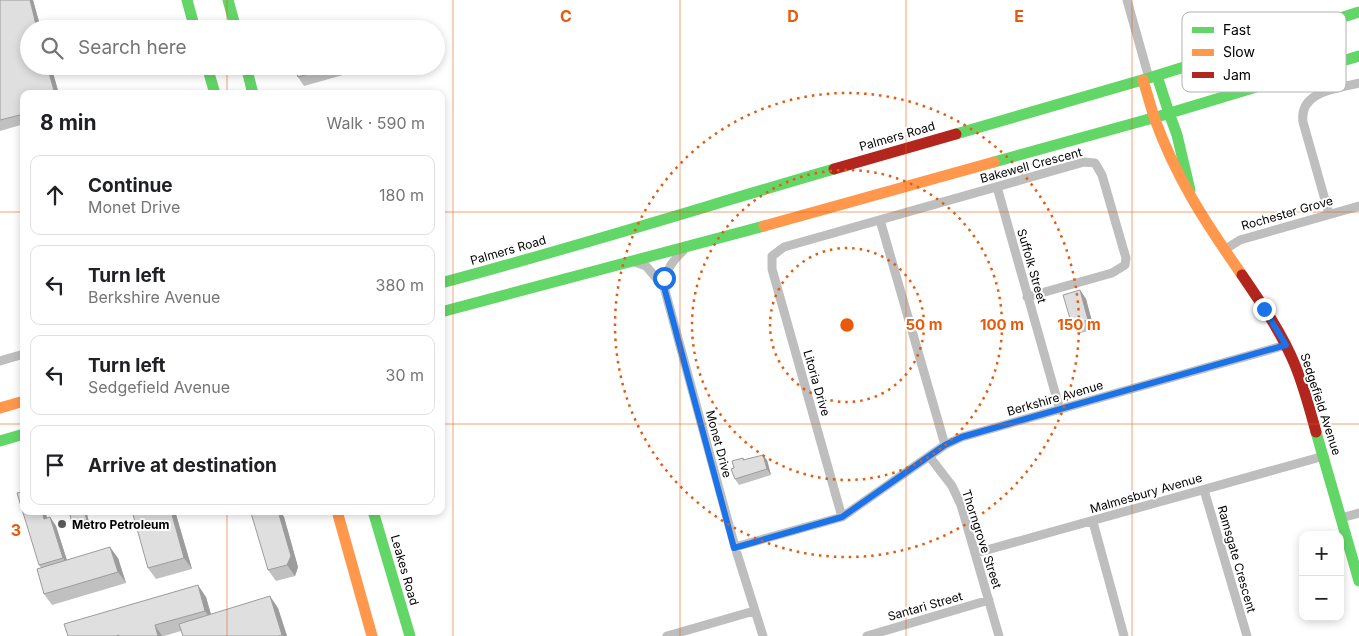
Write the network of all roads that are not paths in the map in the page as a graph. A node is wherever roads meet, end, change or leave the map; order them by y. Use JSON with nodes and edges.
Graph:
{"nodes":[{"id":1,"x":187,"y":0,"type":"edge"},
{"id":2,"x":228,"y":0,"type":"edge"},
{"id":3,"x":1127,"y":0,"type":"edge"},
{"id":4,"x":1359,"y":12,"type":"edge"},
{"id":5,"x":1346,"y":16,"type":"edge"},
{"id":6,"x":193,"y":20,"type":"edge"},
{"id":7,"x":234,"y":20,"type":"edge"},
{"id":8,"x":1359,"y":56,"type":"edge"},
{"id":9,"x":1346,"y":60,"type":"edge"},
{"id":10,"x":1182,"y":68,"type":"edge"},
{"id":11,"x":210,"y":75,"type":"edge"},
{"id":12,"x":248,"y":75,"type":"edge"},
{"id":13,"x":1150,"y":78,"type":"junction"},
{"id":14,"x":1359,"y":83,"type":"edge"},
{"id":15,"x":1346,"y":87,"type":"edge"},
{"id":16,"x":214,"y":90,"type":"edge"},
{"id":17,"x":252,"y":90,"type":"edge"},
{"id":18,"x":1240,"y":92,"type":"edge"},
{"id":19,"x":1326,"y":92,"type":"edge"},
{"id":20,"x":1170,"y":113,"type":"junction"},
{"id":21,"x":1154,"y":118,"type":"junction"},
{"id":22,"x":996,"y":187,"type":"junction"},
{"id":23,"x":1192,"y":199,"type":"junction"},
{"id":24,"x":1359,"y":206,"type":"edge"},
{"id":25,"x":1328,"y":214,"type":"junction"},
{"id":26,"x":880,"y":220,"type":"junction"},
{"id":27,"x":687,"y":247,"type":"junction"},
{"id":28,"x":1224,"y":250,"type":"junction"},
{"id":29,"x":772,"y":256,"type":"joint"},
{"id":30,"x":624,"y":262,"type":"junction"},
{"id":31,"x":445,"y":282,"type":"edge"},
{"id":32,"x":664,"y":287,"type":"junction"},
{"id":33,"x":1028,"y":297,"type":"junction"},
{"id":34,"x":445,"y":311,"type":"edge"},
{"id":35,"x":1286,"y":345,"type":"junction"},
{"id":36,"x":20,"y":355,"type":"edge"},
{"id":37,"x":0,"y":361,"type":"edge"},
{"id":38,"x":20,"y":402,"type":"edge"},
{"id":39,"x":0,"y":408,"type":"edge"},
{"id":40,"x":1060,"y":410,"type":"junction"},
{"id":41,"x":20,"y":435,"type":"edge"},
{"id":42,"x":0,"y":441,"type":"edge"},
{"id":43,"x":945,"y":445,"type":"junction"},
{"id":44,"x":929,"y":456,"type":"junction"},
{"id":45,"x":1324,"y":456,"type":"junction"},
{"id":46,"x":1204,"y":490,"type":"junction"},
{"id":47,"x":1359,"y":513,"type":"edge"},
{"id":48,"x":338,"y":515,"type":"edge"},
{"id":49,"x":374,"y":515,"type":"edge"},
{"id":50,"x":842,"y":517,"type":"junction"},
{"id":51,"x":1341,"y":518,"type":"junction"},
{"id":52,"x":1092,"y":522,"type":"junction"},
{"id":53,"x":734,"y":548,"type":"junction"},
{"id":54,"x":976,"y":553,"type":"junction"},
{"id":55,"x":1359,"y":581,"type":"edge"},
{"id":56,"x":989,"y":600,"type":"junction"},
{"id":57,"x":754,"y":611,"type":"junction"},
{"id":58,"x":372,"y":636,"type":"edge"},
{"id":59,"x":410,"y":636,"type":"edge"},
{"id":60,"x":667,"y":636,"type":"edge"},
{"id":61,"x":763,"y":636,"type":"edge"},
{"id":62,"x":867,"y":636,"type":"edge"},
{"id":63,"x":999,"y":636,"type":"edge"},
{"id":64,"x":1124,"y":636,"type":"edge"},
{"id":65,"x":1247,"y":636,"type":"edge"}],
"edges":[{"from":1,"to":6,"type":"main road"},
{"from":2,"to":7,"type":"main road"},
{"from":3,"to":13,"type":"street"},
{"from":4,"to":5,"type":"main road","name":"Palmers Road"},
{"from":8,"to":9,"type":"main road"},
{"from":10,"to":13,"type":"main road","name":"Palmers Road"},
{"from":11,"to":16,"type":"main road"},
{"from":12,"to":17,"type":"main road"},
{"from":13,"to":20,"type":"main road","name":"Sedgefield Avenue"},
{"from":13,"to":21,"type":"main road","name":"Sedgefield Avenue"},
{"from":13,"to":31,"type":"main road","name":"Palmers Road"},
{"from":14,"to":15,"type":"street"},
{"from":18,"to":20,"type":"main road"},
{"from":19,"to":25,"type":"street"},
{"from":20,"to":21,"type":"main road"},
{"from":20,"to":23,"type":"main road","name":"Sedgefield Avenue"},
{"from":21,"to":23,"type":"main road","name":"Sedgefield Avenue"},
{"from":21,"to":27,"type":"main road"},
{"from":22,"to":26,"type":"street","name":"Bakewell Crescent"},
{"from":22,"to":33,"type":"street","name":"Suffolk Street"},
{"from":22,"to":33,"type":"street","name":"Bakewell Crescent"},
{"from":23,"to":28,"type":"main road","name":"Sedgefield Avenue"},
{"from":24,"to":25,"type":"street","name":"Rochester Grove"},
{"from":25,"to":28,"type":"street","name":"Rochester Grove"},
{"from":26,"to":29,"type":"street","name":"Bakewell Crescent"},
{"from":26,"to":43,"type":"street"},
{"from":27,"to":30,"type":"main road"},
{"from":27,"to":32,"type":"street"},
{"from":28,"to":35,"type":"main road","name":"Sedgefield Avenue"},
{"from":29,"to":50,"type":"street","name":"Litoria Drive"},
{"from":30,"to":32,"type":"street","name":"Monet Drive"},
{"from":30,"to":34,"type":"main road"},
{"from":32,"to":53,"type":"street","name":"Monet Drive"},
{"from":33,"to":40,"type":"street","name":"Suffolk Street"},
{"from":35,"to":40,"type":"street","name":"Berkshire Avenue"},
{"from":35,"to":45,"type":"main road","name":"Sedgefield Avenue"},
{"from":36,"to":37,"type":"street"},
{"from":38,"to":39,"type":"main road"},
{"from":40,"to":43,"type":"street","name":"Berkshire Avenue"},
{"from":41,"to":42,"type":"main road"},
{"from":43,"to":44,"type":"street","name":"Berkshire Avenue"},
{"from":44,"to":50,"type":"street","name":"Berkshire Avenue"},
{"from":44,"to":54,"type":"street","name":"Thorngrove Street"},
{"from":45,"to":46,"type":"street","name":"Malmesbury Avenue"},
{"from":45,"to":51,"type":"main road","name":"Sedgefield Avenue"},
{"from":46,"to":52,"type":"street","name":"Malmesbury Avenue"},
{"from":46,"to":65,"type":"street","name":"Ramsgate Crescent"},
{"from":47,"to":51,"type":"street"},
{"from":48,"to":58,"type":"main road"},
{"from":49,"to":59,"type":"main road","name":"Leakes Road"},
{"from":50,"to":53,"type":"street","name":"Berkshire Avenue"},
{"from":51,"to":55,"type":"main road","name":"Sedgefield Avenue"},
{"from":52,"to":54,"type":"street","name":"Malmesbury Avenue"},
{"from":52,"to":64,"type":"street"},
{"from":53,"to":57,"type":"street","name":"Monet Drive"},
{"from":54,"to":56,"type":"street","name":"Thorngrove Street"},
{"from":56,"to":62,"type":"street","name":"Santari Street"},
{"from":56,"to":63,"type":"street","name":"Thorngrove Street"},
{"from":57,"to":60,"type":"street"},
{"from":57,"to":61,"type":"street","name":"Monet Drive"}]}
